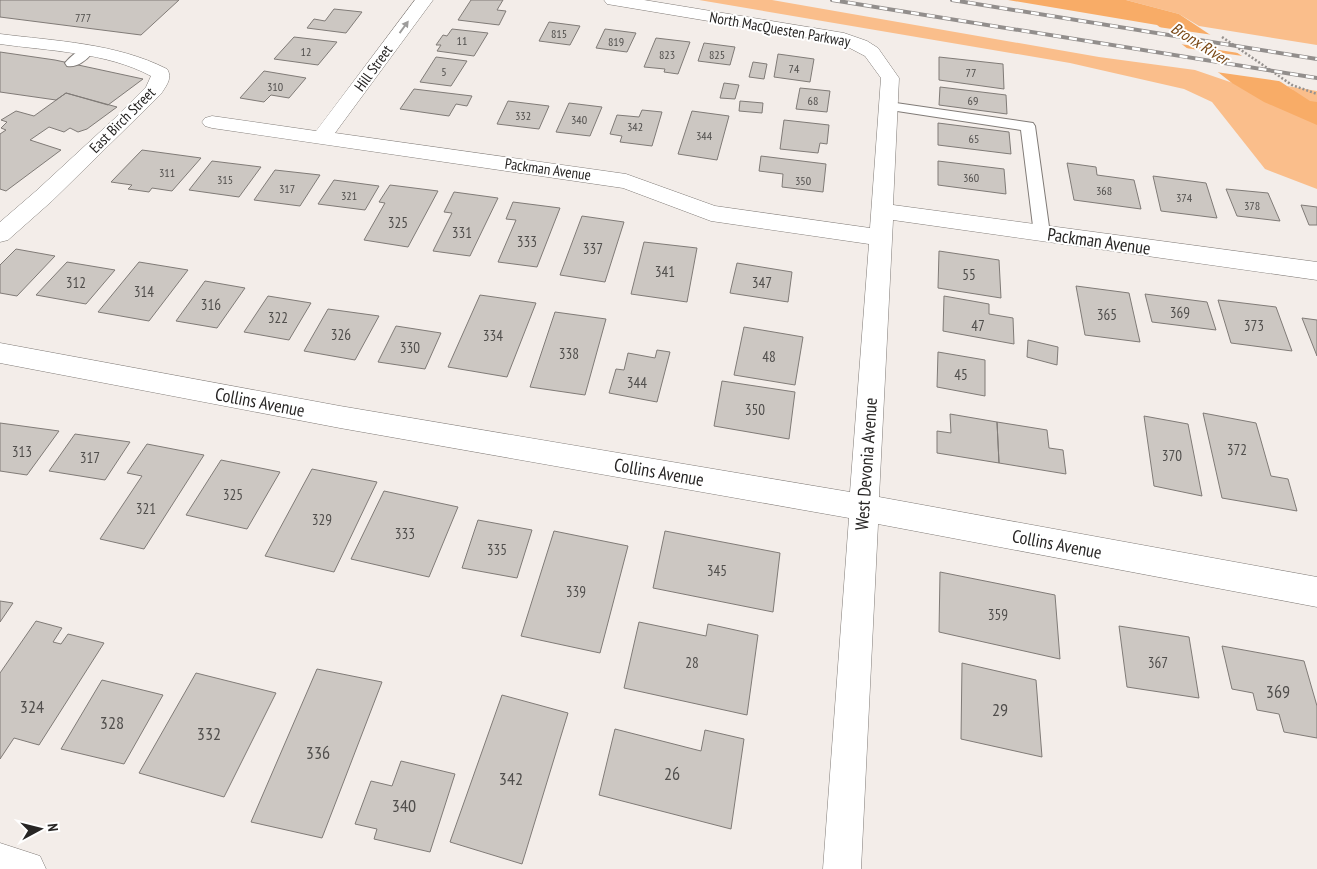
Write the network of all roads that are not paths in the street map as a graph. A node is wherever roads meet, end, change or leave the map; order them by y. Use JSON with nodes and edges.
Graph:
{"nodes":[{"id":1,"x":424,"y":0,"type":"edge"},
{"id":2,"x":613,"y":0,"type":"edge"},
{"id":3,"x":0,"y":39,"type":"edge"},
{"id":4,"x":881,"y":62,"type":"joint"},
{"id":5,"x":889,"y":106,"type":"junction"},
{"id":6,"x":212,"y":122,"type":"dead end"},
{"id":7,"x":322,"y":137,"type":"junction"},
{"id":8,"x":880,"y":224,"type":"junction"},
{"id":9,"x":0,"y":234,"type":"edge"},
{"id":10,"x":1042,"y":234,"type":"junction"},
{"id":11,"x":1317,"y":271,"type":"edge"},
{"id":12,"x":0,"y":353,"type":"edge"},
{"id":13,"x":864,"y":508,"type":"junction"},
{"id":14,"x":1317,"y":592,"type":"edge"},
{"id":15,"x":0,"y":862,"type":"edge"},
{"id":16,"x":27,"y":869,"type":"edge"},
{"id":17,"x":842,"y":869,"type":"edge"}],
"edges":[{"from":7,"to":1,"type":"street","name":"Hill Street","one_way":true},
{"from":2,"to":4,"type":"street","name":"North MacQuesten Parkway"},
{"from":3,"to":9,"type":"street","name":"East Birch Street"},
{"from":4,"to":5,"type":"street","name":"West Devonia Avenue"},
{"from":5,"to":8,"type":"street","name":"West Devonia Avenue"},
{"from":5,"to":10,"type":"lane"},
{"from":6,"to":7,"type":"street","name":"Packman Avenue"},
{"from":7,"to":8,"type":"street","name":"Packman Avenue"},
{"from":8,"to":10,"type":"street","name":"Packman Avenue"},
{"from":8,"to":13,"type":"street","name":"West Devonia Avenue"},
{"from":10,"to":11,"type":"street","name":"Packman Avenue"},
{"from":12,"to":13,"type":"street","name":"Collins Avenue"},
{"from":13,"to":14,"type":"street","name":"Collins Avenue"},
{"from":13,"to":17,"type":"street","name":"West Devonia Avenue"},
{"from":15,"to":16,"type":"street"}]}
